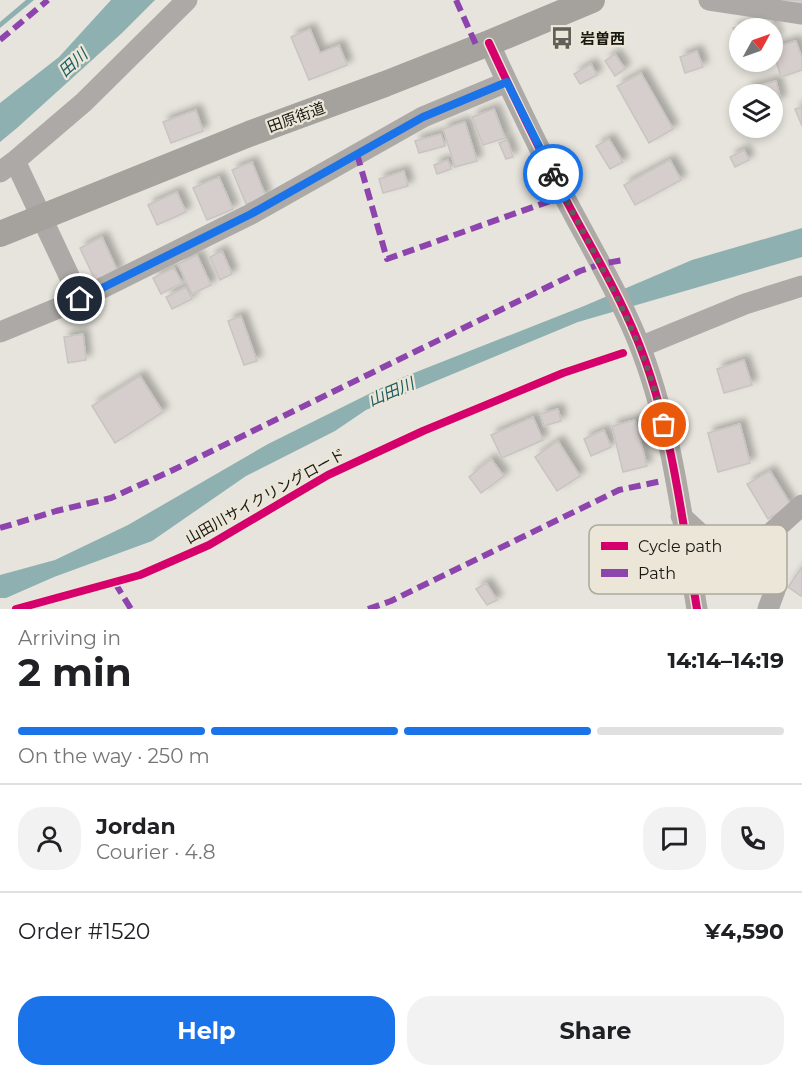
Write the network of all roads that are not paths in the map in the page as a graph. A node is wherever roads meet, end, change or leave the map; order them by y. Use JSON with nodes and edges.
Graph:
{"nodes":[{"id":1,"x":187,"y":0,"type":"edge"},
{"id":2,"x":592,"y":0,"type":"edge"},
{"id":3,"x":709,"y":0,"type":"edge"},
{"id":4,"x":802,"y":15,"type":"edge"},
{"id":5,"x":489,"y":43,"type":"junction"},
{"id":6,"x":507,"y":82,"type":"junction"},
{"id":7,"x":7,"y":166,"type":"edge"},
{"id":8,"x":41,"y":218,"type":"junction"},
{"id":9,"x":0,"y":234,"type":"edge"},
{"id":10,"x":802,"y":286,"type":"edge"},
{"id":11,"x":80,"y":299,"type":"junction"},
{"id":12,"x":0,"y":332,"type":"edge"},
{"id":13,"x":639,"y":344,"type":"junction"},
{"id":14,"x":802,"y":505,"type":"edge"},
{"id":15,"x":681,"y":516,"type":"junction"},
{"id":16,"x":683,"y":525,"type":"edge"},
{"id":17,"x":691,"y":525,"type":"edge"},
{"id":18,"x":780,"y":525,"type":"edge"},
{"id":19,"x":694,"y":594,"type":"edge"},
{"id":20,"x":774,"y":594,"type":"edge"},
{"id":21,"x":697,"y":609,"type":"edge"},
{"id":22,"x":768,"y":609,"type":"edge"}],
"edges":[{"from":1,"to":7,"type":"street"},
{"from":2,"to":5,"type":"main road","name":"田原街道"},
{"from":3,"to":4,"type":"street"},
{"from":5,"to":6,"type":"street"},
{"from":5,"to":8,"type":"main road","name":"田原街道"},
{"from":6,"to":11,"type":"street"},
{"from":6,"to":13,"type":"street"},
{"from":7,"to":8,"type":"street"},
{"from":8,"to":9,"type":"main road","name":"田原街道"},
{"from":8,"to":11,"type":"street"},
{"from":10,"to":13,"type":"street"},
{"from":11,"to":12,"type":"street"},
{"from":13,"to":15,"type":"street"},
{"from":14,"to":18,"type":"street"},
{"from":15,"to":16,"type":"street"},
{"from":15,"to":17,"type":"street"},
{"from":19,"to":21,"type":"street"},
{"from":20,"to":22,"type":"street"}]}
